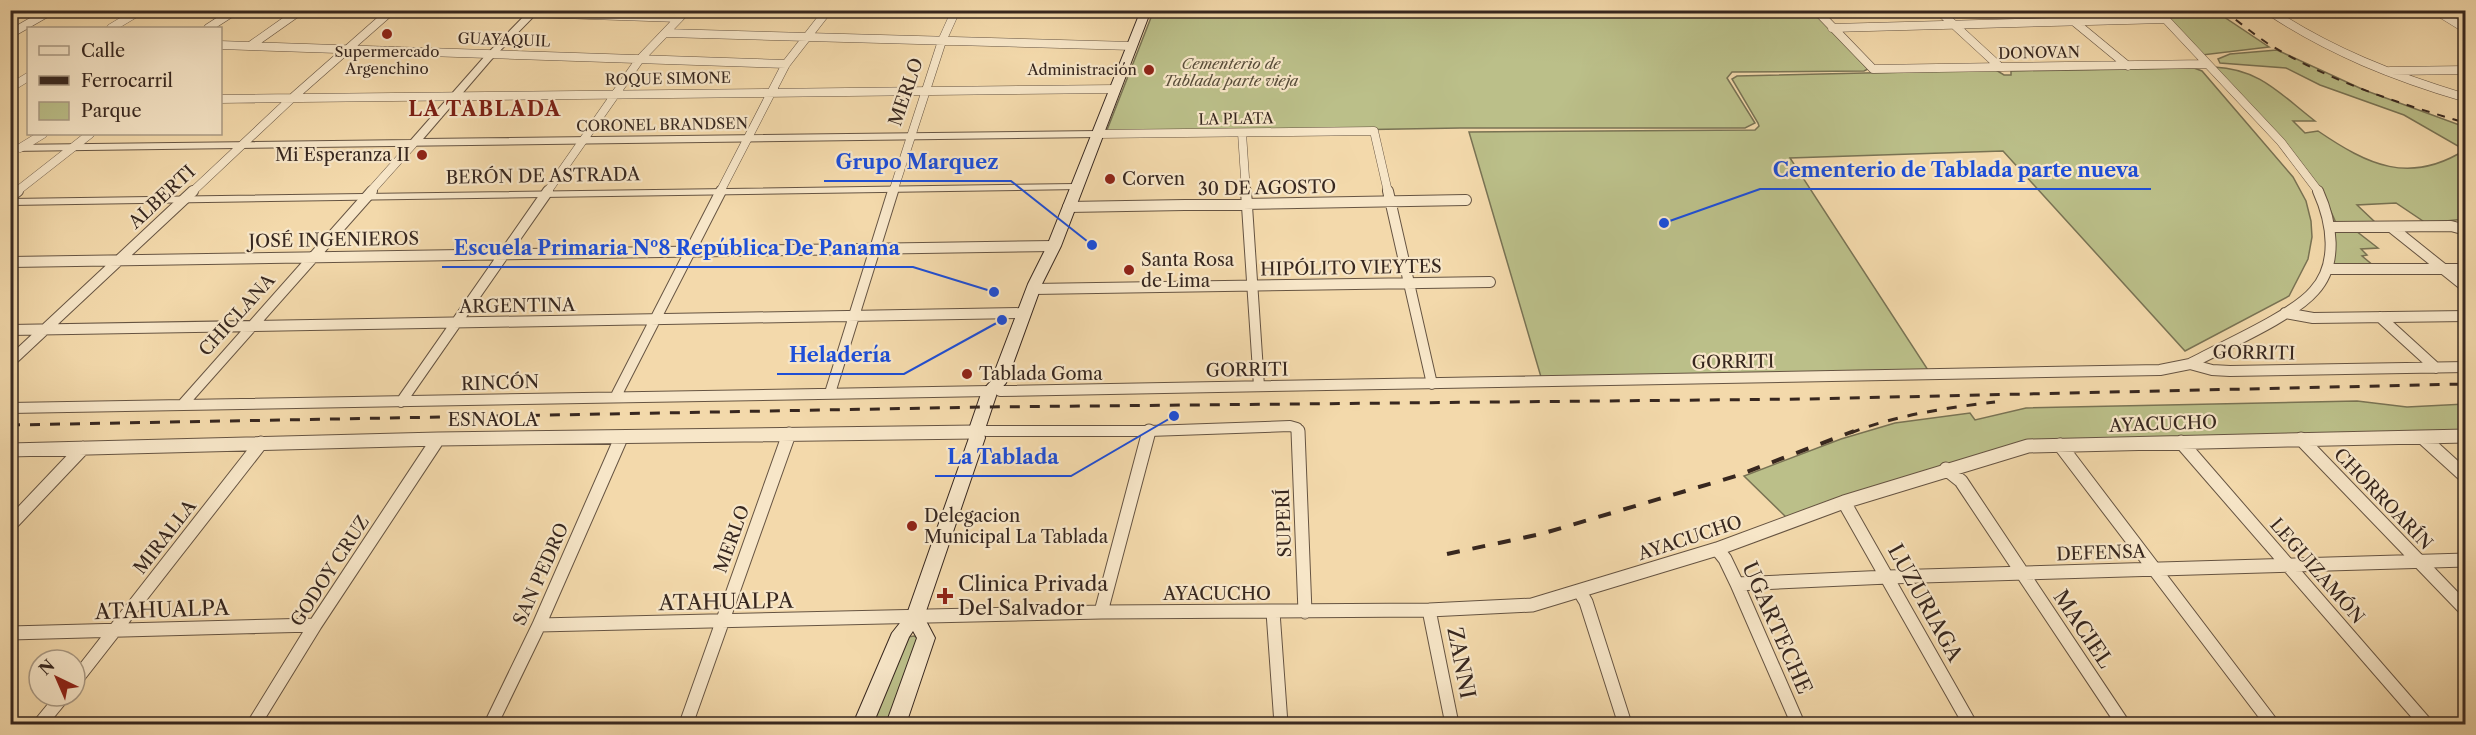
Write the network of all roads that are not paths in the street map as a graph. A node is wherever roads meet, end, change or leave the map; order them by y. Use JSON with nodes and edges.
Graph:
{"nodes":[{"id":1,"x":52,"y":10,"type":"edge"},
{"id":2,"x":141,"y":10,"type":"edge"},
{"id":3,"x":236,"y":10,"type":"edge"},
{"id":4,"x":302,"y":10,"type":"edge"},
{"id":5,"x":392,"y":10,"type":"edge"},
{"id":6,"x":437,"y":10,"type":"edge"},
{"id":7,"x":687,"y":10,"type":"edge"},
{"id":8,"x":828,"y":10,"type":"edge"},
{"id":9,"x":956,"y":10,"type":"edge"},
{"id":10,"x":1098,"y":10,"type":"edge"},
{"id":11,"x":1816,"y":10,"type":"edge"},
{"id":12,"x":1938,"y":10,"type":"edge"},
{"id":13,"x":2060,"y":10,"type":"edge"},
{"id":14,"x":2157,"y":10,"type":"edge"},
{"id":15,"x":2268,"y":10,"type":"edge"},
{"id":16,"x":2435,"y":10,"type":"edge"},
{"id":17,"x":1145,"y":11,"type":"edge"},
{"id":18,"x":535,"y":12,"type":"edge"},
{"id":19,"x":679,"y":18,"type":"junction"},
{"id":20,"x":2165,"y":19,"type":"junction"},
{"id":21,"x":2074,"y":22,"type":"junction"},
{"id":22,"x":1955,"y":25,"type":"junction"},
{"id":23,"x":113,"y":27,"type":"edge"},
{"id":24,"x":210,"y":27,"type":"edge"},
{"id":25,"x":1832,"y":28,"type":"junction"},
{"id":26,"x":2466,"y":29,"type":"edge"},
{"id":27,"x":10,"y":33,"type":"edge"},
{"id":28,"x":666,"y":33,"type":"junction"},
{"id":29,"x":806,"y":38,"type":"junction"},
{"id":30,"x":942,"y":41,"type":"junction"},
{"id":31,"x":222,"y":45,"type":"edge"},
{"id":32,"x":250,"y":46,"type":"junction"},
{"id":33,"x":1132,"y":46,"type":"junction"},
{"id":34,"x":346,"y":49,"type":"junction"},
{"id":35,"x":493,"y":53,"type":"junction"},
{"id":36,"x":640,"y":59,"type":"junction"},
{"id":37,"x":786,"y":64,"type":"junction"},
{"id":38,"x":2206,"y":64,"type":"junction"},
{"id":39,"x":2128,"y":66,"type":"junction"},
{"id":40,"x":2000,"y":67,"type":"junction"},
{"id":41,"x":2466,"y":70,"type":"edge"},
{"id":42,"x":2381,"y":71,"type":"junction"},
{"id":43,"x":27,"y":78,"type":"edge"},
{"id":44,"x":10,"y":88,"type":"edge"},
{"id":45,"x":1116,"y":89,"type":"junction"},
{"id":46,"x":926,"y":90,"type":"junction"},
{"id":47,"x":771,"y":92,"type":"junction"},
{"id":48,"x":617,"y":94,"type":"junction"},
{"id":49,"x":456,"y":95,"type":"junction"},
{"id":50,"x":2466,"y":98,"type":"edge"},
{"id":51,"x":222,"y":99,"type":"edge"},
{"id":52,"x":291,"y":99,"type":"junction"},
{"id":53,"x":1242,"y":133,"type":"junction"},
{"id":54,"x":1098,"y":134,"type":"junction"},
{"id":55,"x":41,"y":135,"type":"edge"},
{"id":56,"x":89,"y":135,"type":"edge"},
{"id":57,"x":910,"y":136,"type":"junction"},
{"id":58,"x":747,"y":138,"type":"junction"},
{"id":59,"x":583,"y":141,"type":"junction"},
{"id":60,"x":413,"y":144,"type":"junction"},
{"id":61,"x":241,"y":146,"type":"junction"},
{"id":62,"x":71,"y":147,"type":"junction"},
{"id":63,"x":15,"y":148,"type":"edge"},
{"id":64,"x":1076,"y":188,"type":"junction"},
{"id":65,"x":894,"y":189,"type":"junction"},
{"id":66,"x":721,"y":192,"type":"junction"},
{"id":67,"x":546,"y":194,"type":"junction"},
{"id":68,"x":10,"y":197,"type":"edge"},
{"id":69,"x":366,"y":197,"type":"junction"},
{"id":70,"x":183,"y":199,"type":"junction"},
{"id":71,"x":1466,"y":201,"type":"dead end"},
{"id":72,"x":10,"y":202,"type":"edge"},
{"id":73,"x":1392,"y":202,"type":"junction"},
{"id":74,"x":1247,"y":204,"type":"junction"},
{"id":75,"x":1068,"y":207,"type":"junction"},
{"id":76,"x":2331,"y":227,"type":"junction"},
{"id":77,"x":2391,"y":227,"type":"junction"},
{"id":78,"x":2466,"y":230,"type":"edge"},
{"id":79,"x":1054,"y":246,"type":"junction"},
{"id":80,"x":877,"y":248,"type":"junction"},
{"id":81,"x":691,"y":251,"type":"junction"},
{"id":82,"x":505,"y":255,"type":"junction"},
{"id":83,"x":313,"y":257,"type":"junction"},
{"id":84,"x":118,"y":260,"type":"junction"},
{"id":85,"x":10,"y":262,"type":"edge"},
{"id":86,"x":2328,"y":269,"type":"junction"},
{"id":87,"x":2444,"y":269,"type":"junction"},
{"id":88,"x":2466,"y":269,"type":"edge"},
{"id":89,"x":1490,"y":282,"type":"dead end"},
{"id":90,"x":1409,"y":284,"type":"junction"},
{"id":91,"x":1252,"y":287,"type":"junction"},
{"id":92,"x":2466,"y":287,"type":"edge"},
{"id":93,"x":1033,"y":289,"type":"junction"},
{"id":94,"x":1024,"y":313,"type":"junction"},
{"id":95,"x":2285,"y":314,"type":"junction"},
{"id":96,"x":855,"y":315,"type":"junction"},
{"id":97,"x":2466,"y":316,"type":"edge"},
{"id":98,"x":2380,"y":317,"type":"junction"},
{"id":99,"x":656,"y":320,"type":"junction"},
{"id":100,"x":458,"y":323,"type":"junction"},
{"id":101,"x":252,"y":326,"type":"junction"},
{"id":102,"x":45,"y":329,"type":"junction"},
{"id":103,"x":10,"y":330,"type":"edge"},
{"id":104,"x":10,"y":362,"type":"edge"},
{"id":105,"x":2190,"y":363,"type":"junction"},
{"id":106,"x":2466,"y":367,"type":"edge"},
{"id":107,"x":2436,"y":368,"type":"junction"},
{"id":108,"x":1432,"y":384,"type":"junction"},
{"id":109,"x":1259,"y":386,"type":"junction"},
{"id":110,"x":996,"y":389,"type":"junction"},
{"id":111,"x":830,"y":393,"type":"junction"},
{"id":112,"x":616,"y":396,"type":"junction"},
{"id":113,"x":402,"y":402,"type":"junction"},
{"id":114,"x":183,"y":404,"type":"junction"},
{"id":115,"x":10,"y":408,"type":"edge"},
{"id":116,"x":1149,"y":430,"type":"junction"},
{"id":117,"x":1299,"y":433,"type":"joint"},
{"id":118,"x":789,"y":434,"type":"junction"},
{"id":119,"x":980,"y":434,"type":"junction"},
{"id":120,"x":2466,"y":436,"type":"edge"},
{"id":121,"x":2422,"y":437,"type":"junction"},
{"id":122,"x":621,"y":438,"type":"junction"},
{"id":123,"x":438,"y":439,"type":"junction"},
{"id":124,"x":2301,"y":439,"type":"junction"},
{"id":125,"x":2181,"y":442,"type":"junction"},
{"id":126,"x":261,"y":443,"type":"junction"},
{"id":127,"x":2060,"y":445,"type":"junction"},
{"id":128,"x":83,"y":448,"type":"junction"},
{"id":129,"x":10,"y":450,"type":"edge"},
{"id":130,"x":1946,"y":469,"type":"junction"},
{"id":131,"x":2466,"y":477,"type":"edge"},
{"id":132,"x":1844,"y":502,"type":"junction"},
{"id":133,"x":10,"y":525,"type":"edge"},
{"id":134,"x":1717,"y":549,"type":"junction"},
{"id":135,"x":2466,"y":560,"type":"edge"},
{"id":136,"x":2419,"y":562,"type":"junction"},
{"id":137,"x":2288,"y":565,"type":"junction"},
{"id":138,"x":2156,"y":569,"type":"junction"},
{"id":139,"x":2022,"y":574,"type":"junction"},
{"id":140,"x":1888,"y":577,"type":"junction"},
{"id":141,"x":1737,"y":584,"type":"junction"},
{"id":142,"x":1580,"y":592,"type":"junction"},
{"id":143,"x":1429,"y":610,"type":"junction"},
{"id":144,"x":2466,"y":610,"type":"edge"},
{"id":145,"x":1101,"y":612,"type":"junction"},
{"id":146,"x":1273,"y":612,"type":"junction"},
{"id":147,"x":1305,"y":612,"type":"junction"},
{"id":148,"x":915,"y":617,"type":"junction"},
{"id":149,"x":722,"y":622,"type":"junction"},
{"id":150,"x":539,"y":624,"type":"junction"},
{"id":151,"x":315,"y":625,"type":"junction"},
{"id":152,"x":115,"y":631,"type":"junction"},
{"id":153,"x":10,"y":633,"type":"edge"},
{"id":154,"x":87,"y":666,"type":"edge"},
{"id":155,"x":53,"y":708,"type":"edge"},
{"id":156,"x":40,"y":724,"type":"edge"},
{"id":157,"x":254,"y":724,"type":"edge"},
{"id":158,"x":490,"y":724,"type":"edge"},
{"id":159,"x":686,"y":724,"type":"edge"},
{"id":160,"x":863,"y":724,"type":"edge"},
{"id":161,"x":896,"y":724,"type":"edge"},
{"id":162,"x":1281,"y":724,"type":"edge"},
{"id":163,"x":1452,"y":724,"type":"edge"},
{"id":164,"x":1625,"y":724,"type":"edge"},
{"id":165,"x":1798,"y":724,"type":"edge"},
{"id":166,"x":1970,"y":724,"type":"edge"},
{"id":167,"x":2123,"y":724,"type":"edge"},
{"id":168,"x":2272,"y":724,"type":"edge"},
{"id":169,"x":2426,"y":724,"type":"edge"}],
"edges":[{"from":1,"to":27,"type":"street"},
{"from":2,"to":23,"type":"street"},
{"from":3,"to":24,"type":"street"},
{"from":4,"to":32,"type":"street"},
{"from":5,"to":34,"type":"street","name":"ALBERTI"},
{"from":6,"to":18,"type":"street"},
{"from":7,"to":19,"type":"street"},
{"from":8,"to":29,"type":"street"},
{"from":9,"to":30,"type":"street","name":"MERLO"},
{"from":10,"to":17,"type":"street"},
{"from":11,"to":25,"type":"street"},
{"from":12,"to":22,"type":"street"},
{"from":13,"to":21,"type":"street"},
{"from":14,"to":20,"type":"street"},
{"from":15,"to":42,"type":"street"},
{"from":16,"to":26,"type":"street"},
{"from":17,"to":33,"type":"main road"},
{"from":18,"to":19,"type":"street"},
{"from":18,"to":35,"type":"street","name":"CHICLANA"},
{"from":19,"to":28,"type":"street"},
{"from":20,"to":21,"type":"street"},
{"from":20,"to":38,"type":"street"},
{"from":21,"to":22,"type":"street"},
{"from":21,"to":39,"type":"street"},
{"from":22,"to":25,"type":"street"},
{"from":22,"to":40,"type":"street"},
{"from":25,"to":40,"type":"street","name":"DONOVAN"},
{"from":28,"to":29,"type":"street"},
{"from":28,"to":36,"type":"street"},
{"from":29,"to":30,"type":"street"},
{"from":29,"to":37,"type":"street"},
{"from":30,"to":33,"type":"street"},
{"from":30,"to":46,"type":"street","name":"MERLO"},
{"from":31,"to":32,"type":"street","name":"GUAYAQUIL"},
{"from":32,"to":34,"type":"street","name":"GUAYAQUIL"},
{"from":33,"to":45,"type":"main road"},
{"from":34,"to":35,"type":"street","name":"GUAYAQUIL"},
{"from":34,"to":52,"type":"street","name":"ALBERTI"},
{"from":35,"to":36,"type":"street","name":"GUAYAQUIL"},
{"from":35,"to":49,"type":"street","name":"CHICLANA"},
{"from":36,"to":37,"type":"street","name":"GUAYAQUIL"},
{"from":36,"to":48,"type":"street"},
{"from":37,"to":47,"type":"street"},
{"from":38,"to":39,"type":"street","name":"DONOVAN"},
{"from":38,"to":76,"type":"street"},
{"from":39,"to":40,"type":"street","name":"DONOVAN"},
{"from":41,"to":42,"type":"street"},
{"from":42,"to":50,"type":"street"},
{"from":43,"to":44,"type":"street"},
{"from":45,"to":46,"type":"street","name":"ROQUE SIMONE"},
{"from":45,"to":54,"type":"main road"},
{"from":46,"to":47,"type":"street","name":"ROQUE SIMONE"},
{"from":46,"to":57,"type":"street","name":"MERLO"},
{"from":47,"to":48,"type":"street","name":"ROQUE SIMONE"},
{"from":47,"to":58,"type":"street"},
{"from":48,"to":49,"type":"street","name":"ROQUE SIMONE"},
{"from":48,"to":59,"type":"street"},
{"from":49,"to":52,"type":"street","name":"ROQUE SIMONE"},
{"from":49,"to":60,"type":"street","name":"CHICLANA"},
{"from":51,"to":52,"type":"street","name":"ROQUE SIMONE"},
{"from":52,"to":61,"type":"street","name":"ALBERTI"},
{"from":53,"to":54,"type":"street","name":"LA PLATA"},
{"from":53,"to":73,"type":"street","name":"LA PLATA"},
{"from":53,"to":74,"type":"street"},
{"from":54,"to":57,"type":"street","name":"CORONEL BRANDSEN"},
{"from":54,"to":64,"type":"main road"},
{"from":55,"to":63,"type":"street"},
{"from":56,"to":62,"type":"street"},
{"from":57,"to":58,"type":"street","name":"CORONEL BRANDSEN"},
{"from":57,"to":65,"type":"street","name":"MERLO"},
{"from":58,"to":59,"type":"street","name":"CORONEL BRANDSEN"},
{"from":58,"to":66,"type":"street"},
{"from":59,"to":60,"type":"street","name":"CORONEL BRANDSEN"},
{"from":59,"to":67,"type":"street"},
{"from":60,"to":61,"type":"street","name":"CORONEL BRANDSEN"},
{"from":60,"to":69,"type":"street","name":"CHICLANA"},
{"from":61,"to":62,"type":"street","name":"CORONEL BRANDSEN"},
{"from":61,"to":70,"type":"street","name":"ALBERTI"},
{"from":62,"to":63,"type":"street","name":"CORONEL BRANDSEN"},
{"from":62,"to":68,"type":"street"},
{"from":64,"to":65,"type":"street","name":"BERÓN DE ASTRADA"},
{"from":64,"to":75,"type":"main road"},
{"from":65,"to":66,"type":"street","name":"BERÓN DE ASTRADA"},
{"from":65,"to":80,"type":"street","name":"MERLO"},
{"from":66,"to":67,"type":"street","name":"BERÓN DE ASTRADA"},
{"from":66,"to":81,"type":"street"},
{"from":67,"to":69,"type":"street","name":"BERÓN DE ASTRADA"},
{"from":67,"to":82,"type":"street"},
{"from":69,"to":70,"type":"street","name":"BERÓN DE ASTRADA"},
{"from":69,"to":83,"type":"street","name":"CHICLANA"},
{"from":70,"to":72,"type":"street","name":"BERÓN DE ASTRADA"},
{"from":70,"to":84,"type":"street","name":"ALBERTI"},
{"from":71,"to":73,"type":"street","name":"30 DE AGOSTO"},
{"from":73,"to":74,"type":"street","name":"30 DE AGOSTO"},
{"from":73,"to":90,"type":"street"},
{"from":74,"to":75,"type":"street","name":"30 DE AGOSTO"},
{"from":74,"to":91,"type":"street"},
{"from":75,"to":79,"type":"main road"},
{"from":76,"to":77,"type":"street"},
{"from":76,"to":86,"type":"street"},
{"from":77,"to":78,"type":"street"},
{"from":77,"to":87,"type":"street"},
{"from":79,"to":80,"type":"street","name":"JOSÉ INGENIEROS"},
{"from":79,"to":93,"type":"main road"},
{"from":80,"to":81,"type":"street","name":"JOSÉ INGENIEROS"},
{"from":80,"to":96,"type":"street","name":"MERLO"},
{"from":81,"to":82,"type":"street","name":"JOSÉ INGENIEROS"},
{"from":81,"to":99,"type":"street"},
{"from":82,"to":83,"type":"street","name":"JOSÉ INGENIEROS"},
{"from":82,"to":100,"type":"street"},
{"from":83,"to":84,"type":"street","name":"JOSÉ INGENIEROS"},
{"from":83,"to":101,"type":"street","name":"CHICLANA"},
{"from":84,"to":85,"type":"street","name":"JOSÉ INGENIEROS"},
{"from":84,"to":102,"type":"street","name":"ALBERTI"},
{"from":86,"to":87,"type":"street"},
{"from":86,"to":95,"type":"street"},
{"from":87,"to":88,"type":"street"},
{"from":87,"to":92,"type":"street"},
{"from":89,"to":90,"type":"street","name":"HIPÓLITO VIEYTES"},
{"from":90,"to":91,"type":"street","name":"HIPÓLITO VIEYTES"},
{"from":90,"to":108,"type":"street"},
{"from":91,"to":93,"type":"street","name":"HIPÓLITO VIEYTES"},
{"from":91,"to":109,"type":"street"},
{"from":93,"to":94,"type":"main road"},
{"from":94,"to":96,"type":"street","name":"ARGENTINA"},
{"from":94,"to":110,"type":"main road"},
{"from":95,"to":98,"type":"street"},
{"from":95,"to":105,"type":"street"},
{"from":96,"to":99,"type":"street","name":"ARGENTINA"},
{"from":96,"to":111,"type":"street","name":"MERLO"},
{"from":97,"to":98,"type":"street"},
{"from":98,"to":107,"type":"street"},
{"from":99,"to":100,"type":"street","name":"ARGENTINA"},
{"from":99,"to":112,"type":"street"},
{"from":100,"to":101,"type":"street","name":"ARGENTINA"},
{"from":100,"to":113,"type":"street"},
{"from":101,"to":102,"type":"street","name":"ARGENTINA"},
{"from":101,"to":114,"type":"street","name":"CHICLANA"},
{"from":102,"to":103,"type":"street","name":"ARGENTINA"},
{"from":102,"to":104,"type":"street","name":"ALBERTI"},
{"from":105,"to":107,"type":"street","name":"GORRITI"},
{"from":105,"to":108,"type":"street","name":"GORRITI"},
{"from":106,"to":107,"type":"street","name":"GORRITI"},
{"from":108,"to":109,"type":"street","name":"GORRITI"},
{"from":109,"to":110,"type":"street","name":"GORRITI"},
{"from":110,"to":111,"type":"street","name":"RINCÓN"},
{"from":110,"to":119,"type":"main road"},
{"from":111,"to":112,"type":"street","name":"RINCÓN"},
{"from":112,"to":113,"type":"street","name":"RINCÓN"},
{"from":113,"to":114,"type":"street","name":"RINCÓN"},
{"from":114,"to":115,"type":"street","name":"RINCÓN"},
{"from":116,"to":117,"type":"street","name":"ESNAOLA"},
{"from":116,"to":119,"type":"street","name":"ESNAOLA"},
{"from":116,"to":145,"type":"street"},
{"from":117,"to":147,"type":"street","name":"SUPERÍ"},
{"from":118,"to":119,"type":"street","name":"ESNAOLA"},
{"from":118,"to":122,"type":"street","name":"ESNAOLA"},
{"from":118,"to":149,"type":"street","name":"MERLO"},
{"from":119,"to":148,"type":"main road"},
{"from":120,"to":121,"type":"street","name":"AYACUCHO"},
{"from":121,"to":124,"type":"street","name":"AYACUCHO"},
{"from":121,"to":131,"type":"street"},
{"from":122,"to":123,"type":"street","name":"ESNAOLA"},
{"from":122,"to":150,"type":"street","name":"SAN PEDRO"},
{"from":123,"to":126,"type":"street","name":"ESNAOLA"},
{"from":123,"to":151,"type":"street","name":"GODOY CRUZ"},
{"from":124,"to":125,"type":"street","name":"AYACUCHO"},
{"from":124,"to":136,"type":"street","name":"CHORROARÍN"},
{"from":125,"to":127,"type":"street","name":"AYACUCHO"},
{"from":125,"to":137,"type":"street","name":"LEGUIZAMÓN"},
{"from":126,"to":128,"type":"street","name":"ESNAOLA"},
{"from":126,"to":152,"type":"street","name":"MIRALLA"},
{"from":127,"to":130,"type":"street","name":"AYACUCHO"},
{"from":127,"to":138,"type":"street"},
{"from":128,"to":129,"type":"street","name":"ESNAOLA"},
{"from":128,"to":133,"type":"street"},
{"from":130,"to":132,"type":"street","name":"AYACUCHO"},
{"from":130,"to":139,"type":"street","name":"MACIEL"},
{"from":132,"to":134,"type":"street","name":"AYACUCHO"},
{"from":132,"to":140,"type":"street","name":"LUZURIAGA"},
{"from":134,"to":141,"type":"street","name":"UGARTECHE"},
{"from":134,"to":142,"type":"street","name":"AYACUCHO"},
{"from":135,"to":136,"type":"street","name":"DEFENSA"},
{"from":136,"to":137,"type":"street","name":"DEFENSA"},
{"from":136,"to":144,"type":"street","name":"CHORROARÍN"},
{"from":137,"to":138,"type":"street","name":"DEFENSA"},
{"from":137,"to":169,"type":"street","name":"LEGUIZAMÓN"},
{"from":138,"to":139,"type":"street","name":"DEFENSA"},
{"from":138,"to":168,"type":"street"},
{"from":139,"to":140,"type":"street","name":"DEFENSA"},
{"from":139,"to":167,"type":"street","name":"MACIEL"},
{"from":140,"to":141,"type":"street","name":"DEFENSA"},
{"from":140,"to":166,"type":"street","name":"LUZURIAGA"},
{"from":141,"to":165,"type":"street","name":"UGARTECHE"},
{"from":142,"to":143,"type":"street","name":"AYACUCHO"},
{"from":142,"to":164,"type":"street"},
{"from":143,"to":147,"type":"street","name":"AYACUCHO"},
{"from":143,"to":163,"type":"street","name":"ZANNI"},
{"from":145,"to":146,"type":"street","name":"AYACUCHO"},
{"from":145,"to":148,"type":"street","name":"AYACUCHO"},
{"from":146,"to":147,"type":"street","name":"AYACUCHO"},
{"from":146,"to":162,"type":"street"},
{"from":148,"to":149,"type":"street","name":"ATAHUALPA"},
{"from":148,"to":160,"type":"main road"},
{"from":148,"to":161,"type":"main road"},
{"from":149,"to":150,"type":"street","name":"ATAHUALPA"},
{"from":149,"to":159,"type":"street","name":"MERLO"},
{"from":150,"to":158,"type":"street","name":"SAN PEDRO"},
{"from":151,"to":152,"type":"street","name":"ATAHUALPA"},
{"from":151,"to":157,"type":"street","name":"GODOY CRUZ"},
{"from":152,"to":153,"type":"street","name":"ATAHUALPA"},
{"from":152,"to":154,"type":"street","name":"MIRALLA"},
{"from":155,"to":156,"type":"street"}]}
